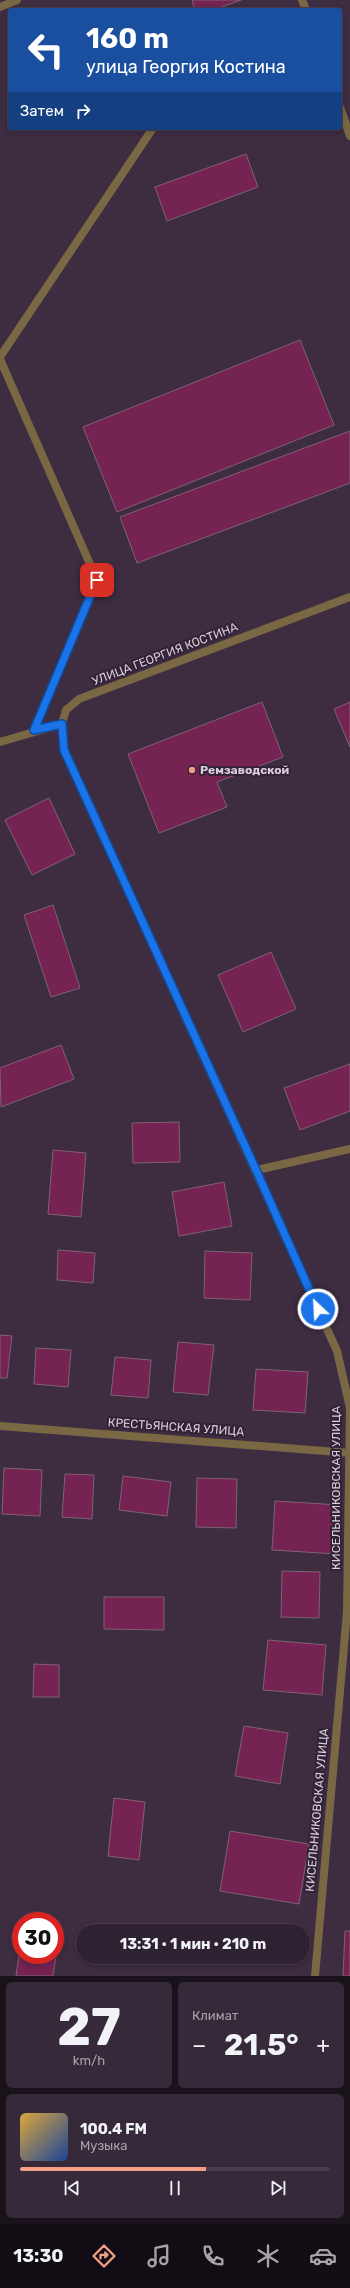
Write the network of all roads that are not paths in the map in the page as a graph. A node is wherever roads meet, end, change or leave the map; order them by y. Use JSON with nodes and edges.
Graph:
{"nodes":[{"id":1,"x":17,"y":0,"type":"edge"},
{"id":2,"x":0,"y":7,"type":"edge"},
{"id":3,"x":342,"y":113,"type":"edge"},
{"id":4,"x":152,"y":130,"type":"edge"},
{"id":5,"x":350,"y":136,"type":"edge"},
{"id":6,"x":0,"y":358,"type":"edge"},
{"id":7,"x":350,"y":597,"type":"edge"},
{"id":8,"x":62,"y":724,"type":"junction"},
{"id":9,"x":34,"y":730,"type":"junction"},
{"id":10,"x":0,"y":742,"type":"edge"},
{"id":11,"x":350,"y":1149,"type":"edge"},
{"id":12,"x":256,"y":1170,"type":"junction"},
{"id":13,"x":0,"y":1426,"type":"edge"},
{"id":14,"x":349,"y":1453,"type":"edge"},
{"id":15,"x":315,"y":1976,"type":"edge"}],
"edges":[{"from":1,"to":2,"type":"street"},
{"from":3,"to":5,"type":"street"},
{"from":4,"to":6,"type":"street"},
{"from":6,"to":9,"type":"street"},
{"from":7,"to":8,"type":"street","name":"УЛИЦА ГЕОРГИЯ КОСТИНА"},
{"from":8,"to":9,"type":"street"},
{"from":8,"to":12,"type":"street","name":"КИСЕЛЬНИКОВСКАЯ УЛИЦА"},
{"from":9,"to":10,"type":"street"},
{"from":11,"to":12,"type":"street"},
{"from":12,"to":14,"type":"street","name":"КИСЕЛЬНИКОВСКАЯ УЛИЦА"},
{"from":13,"to":14,"type":"street","name":"КРЕСТЬЯНСКАЯ УЛИЦА"},
{"from":14,"to":15,"type":"street","name":"КИСЕЛЬНИКОВСКАЯ УЛИЦА"}]}
